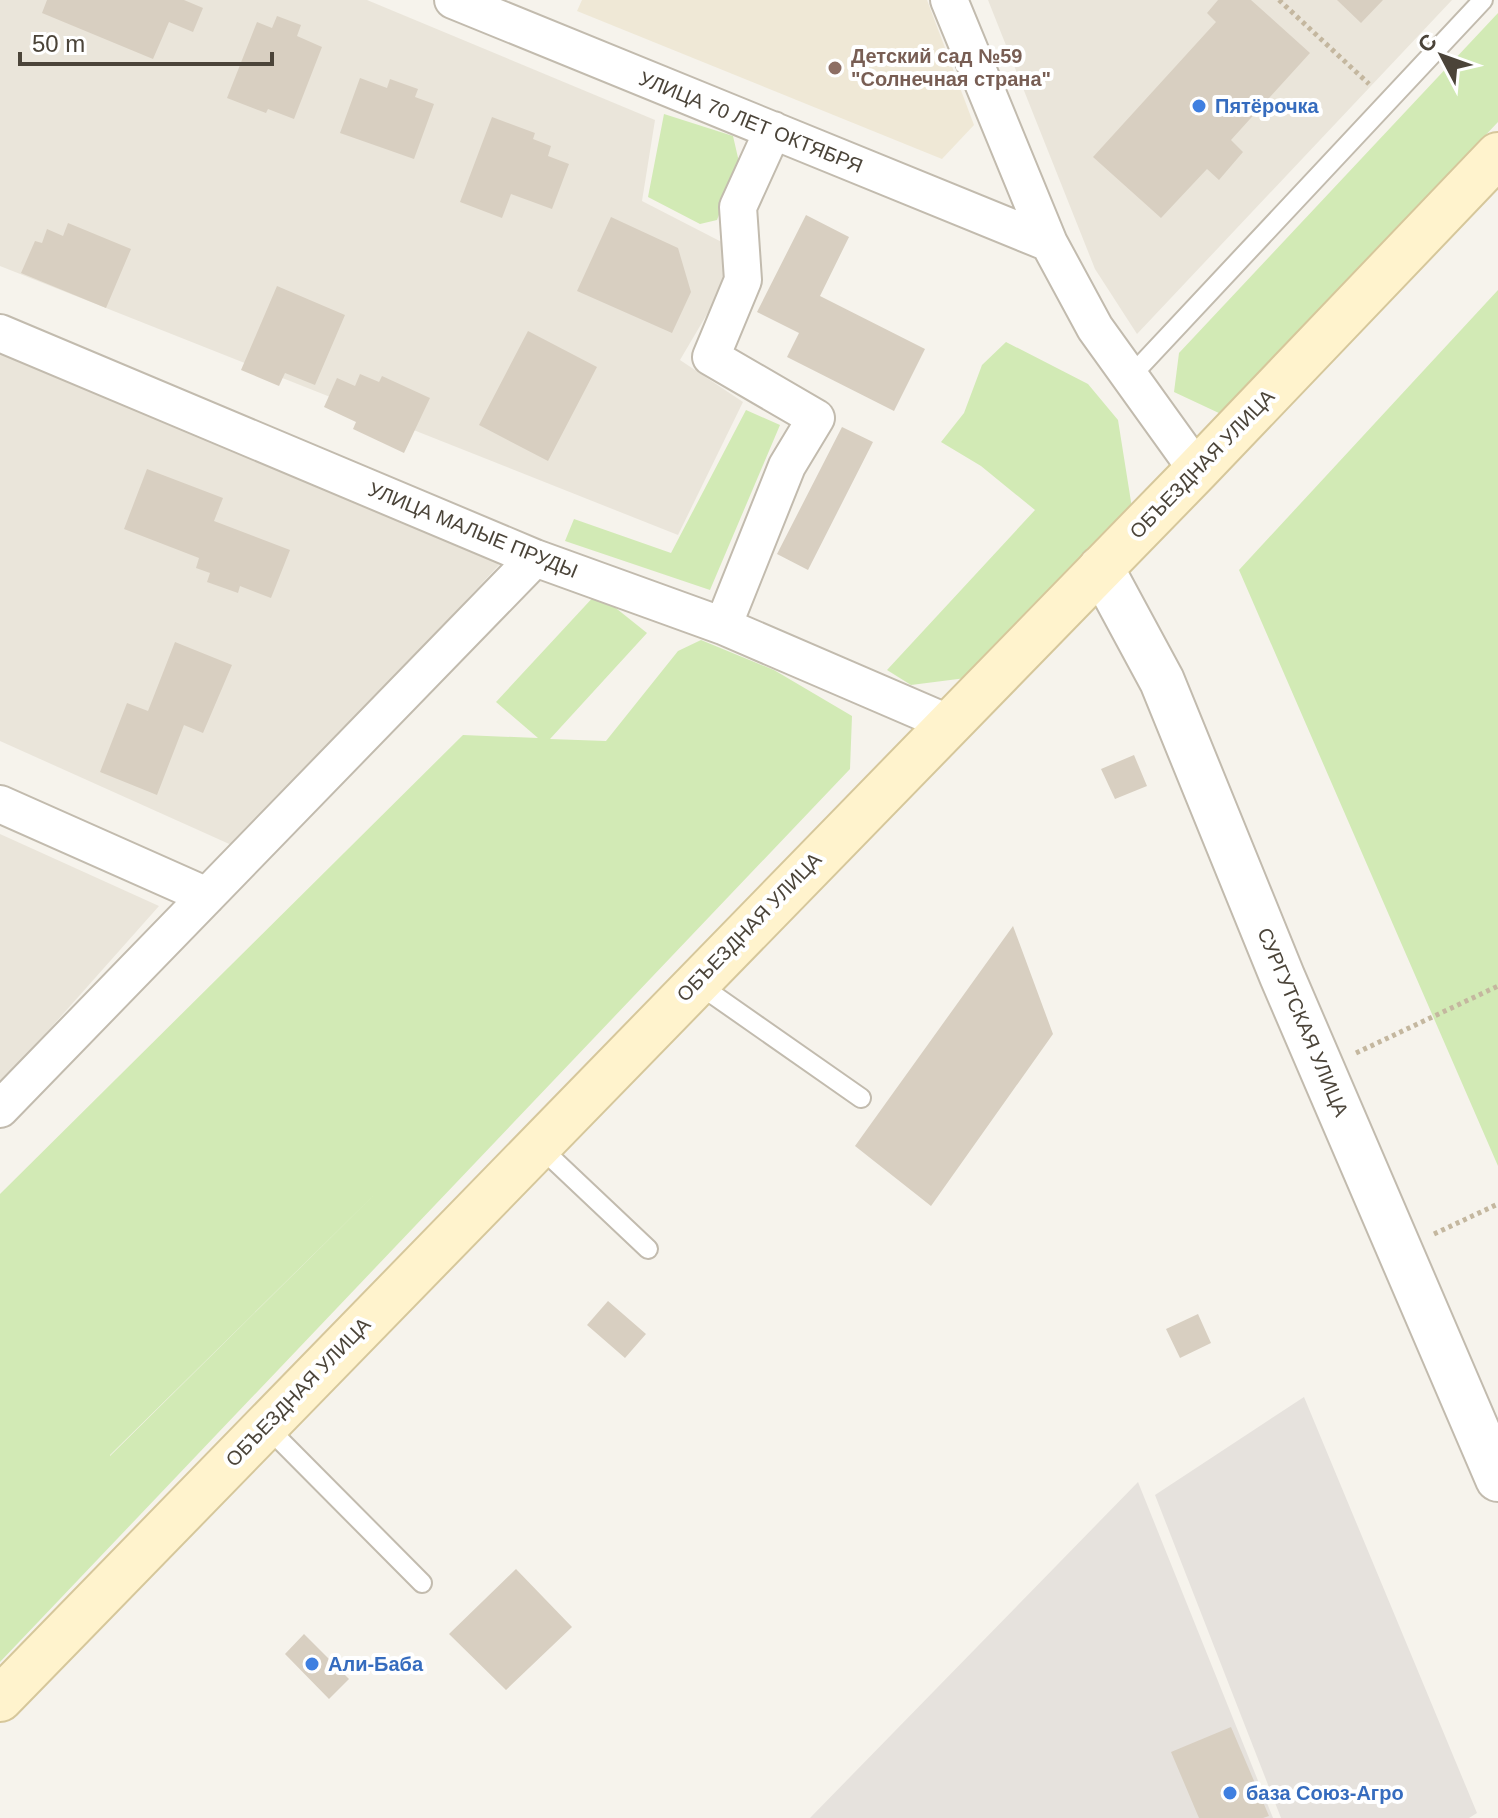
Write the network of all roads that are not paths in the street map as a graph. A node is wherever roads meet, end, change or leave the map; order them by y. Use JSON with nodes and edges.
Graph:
{"nodes":[{"id":1,"x":453,"y":0,"type":"edge"},
{"id":2,"x":949,"y":0,"type":"edge"},
{"id":3,"x":1483,"y":0,"type":"edge"},
{"id":4,"x":773,"y":130,"type":"junction"},
{"id":5,"x":1498,"y":155,"type":"edge"},
{"id":6,"x":1049,"y":243,"type":"junction"},
{"id":7,"x":0,"y":333,"type":"edge"},
{"id":8,"x":1130,"y":377,"type":"junction"},
{"id":9,"x":1197,"y":470,"type":"junction"},
{"id":10,"x":535,"y":558,"type":"junction"},
{"id":11,"x":1101,"y":568,"type":"junction"},
{"id":12,"x":723,"y":626,"type":"junction"},
{"id":13,"x":948,"y":723,"type":"junction"},
{"id":14,"x":0,"y":804,"type":"edge"},
{"id":15,"x":207,"y":896,"type":"junction"},
{"id":16,"x":696,"y":982,"type":"junction"},
{"id":17,"x":861,"y":1098,"type":"dead end"},
{"id":18,"x":0,"y":1109,"type":"edge"},
{"id":19,"x":538,"y":1145,"type":"junction"},
{"id":20,"x":648,"y":1249,"type":"dead end"},
{"id":21,"x":265,"y":1426,"type":"junction"},
{"id":22,"x":1498,"y":1479,"type":"edge"},
{"id":23,"x":422,"y":1583,"type":"dead end"},
{"id":24,"x":0,"y":1699,"type":"edge"}],
"edges":[{"from":1,"to":4,"type":"street","name":"УЛИЦА 70 ЛЕТ ОКТЯБРЯ"},
{"from":2,"to":6,"type":"street"},
{"from":3,"to":8,"type":"lane"},
{"from":4,"to":6,"type":"street","name":"УЛИЦА 70 ЛЕТ ОКТЯБРЯ"},
{"from":4,"to":12,"type":"street"},
{"from":5,"to":9,"type":"main road","name":"ОБЪЕЗДНАЯ УЛИЦА"},
{"from":6,"to":8,"type":"street"},
{"from":7,"to":10,"type":"street","name":"УЛИЦА МАЛЫЕ ПРУДЫ"},
{"from":8,"to":9,"type":"street"},
{"from":9,"to":11,"type":"main road","name":"ОБЪЕЗДНАЯ УЛИЦА"},
{"from":10,"to":12,"type":"street","name":"УЛИЦА МАЛЫЕ ПРУДЫ"},
{"from":10,"to":15,"type":"street"},
{"from":11,"to":13,"type":"main road","name":"ОБЪЕЗДНАЯ УЛИЦА"},
{"from":11,"to":22,"type":"street","name":"СУРГУТСКАЯ УЛИЦА"},
{"from":12,"to":13,"type":"street","name":"УЛИЦА МАЛЫЕ ПРУДЫ"},
{"from":13,"to":16,"type":"main road","name":"ОБЪЕЗДНАЯ УЛИЦА"},
{"from":14,"to":15,"type":"street"},
{"from":15,"to":18,"type":"street"},
{"from":16,"to":17,"type":"lane"},
{"from":16,"to":19,"type":"main road","name":"ОБЪЕЗДНАЯ УЛИЦА"},
{"from":19,"to":20,"type":"lane"},
{"from":19,"to":21,"type":"main road","name":"ОБЪЕЗДНАЯ УЛИЦА"},
{"from":21,"to":23,"type":"lane"},
{"from":21,"to":24,"type":"main road","name":"ОБЪЕЗДНАЯ УЛИЦА"}]}
